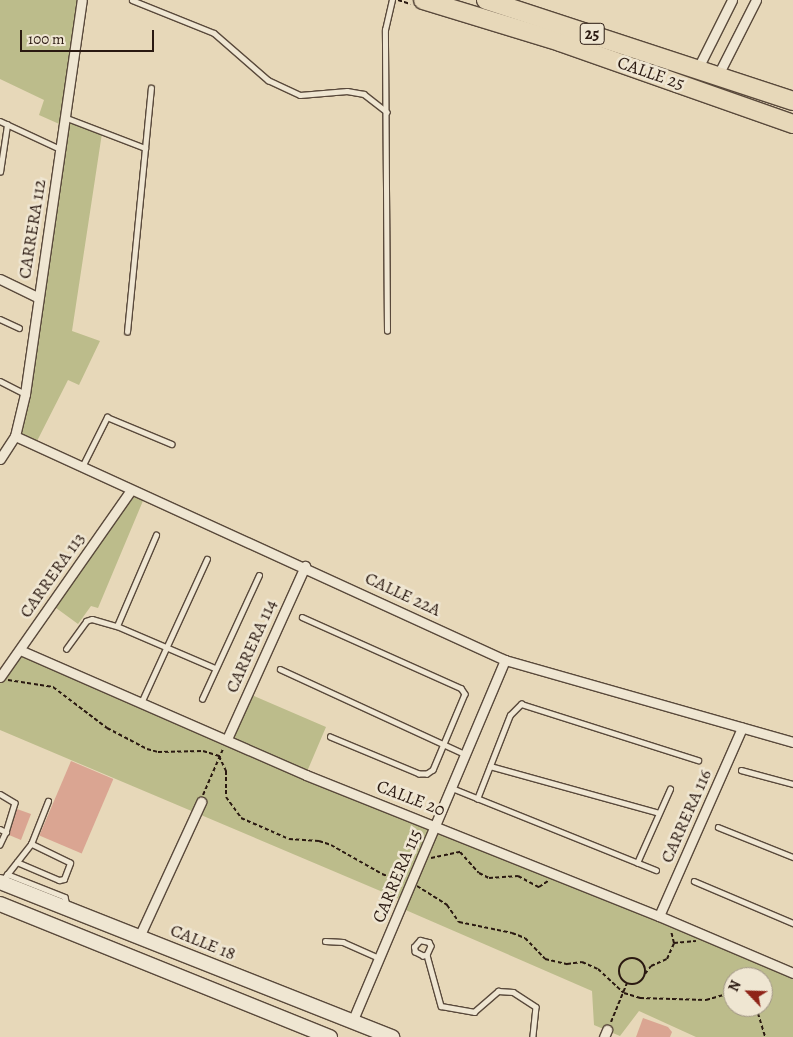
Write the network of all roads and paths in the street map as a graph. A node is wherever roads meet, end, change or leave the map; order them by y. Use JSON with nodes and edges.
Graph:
{"nodes":[{"id":1,"x":82,"y":0,"type":"edge"},
{"id":2,"x":132,"y":0,"type":"edge"},
{"id":3,"x":392,"y":0,"type":"edge"},
{"id":4,"x":423,"y":0,"type":"edge"},
{"id":5,"x":486,"y":0,"type":"edge"},
{"id":6,"x":732,"y":0,"type":"edge"},
{"id":7,"x":756,"y":0,"type":"edge"},
{"id":8,"x":698,"y":68,"type":"junction"},
{"id":9,"x":718,"y":75,"type":"junction"},
{"id":10,"x":151,"y":88,"type":"dead end"},
{"id":11,"x":790,"y":98,"type":"edge"},
{"id":12,"x":387,"y":112,"type":"junction"},
{"id":13,"x":67,"y":118,"type":"junction"},
{"id":14,"x":0,"y":121,"type":"edge"},
{"id":15,"x":793,"y":124,"type":"edge"},
{"id":16,"x":7,"y":125,"type":"junction"},
{"id":17,"x":145,"y":148,"type":"junction"},
{"id":18,"x":60,"y":150,"type":"junction"},
{"id":19,"x":0,"y":172,"type":"edge"},
{"id":20,"x":0,"y":279,"type":"edge"},
{"id":21,"x":37,"y":297,"type":"junction"},
{"id":22,"x":0,"y":319,"type":"edge"},
{"id":23,"x":19,"y":328,"type":"dead end"},
{"id":24,"x":387,"y":331,"type":"dead end"},
{"id":25,"x":128,"y":332,"type":"dead end"},
{"id":26,"x":0,"y":381,"type":"edge"},
{"id":27,"x":25,"y":394,"type":"junction"},
{"id":28,"x":15,"y":436,"type":"junction"},
{"id":29,"x":172,"y":444,"type":"dead end"},
{"id":30,"x":0,"y":459,"type":"edge"},
{"id":31,"x":82,"y":467,"type":"junction"},
{"id":32,"x":130,"y":491,"type":"junction"},
{"id":33,"x":156,"y":535,"type":"dead end"},
{"id":34,"x":207,"y":559,"type":"dead end"},
{"id":35,"x":305,"y":566,"type":"junction"},
{"id":36,"x":259,"y":575,"type":"dead end"},
{"id":37,"x":302,"y":617,"type":"dead end"},
{"id":38,"x":117,"y":626,"type":"junction"},
{"id":39,"x":166,"y":648,"type":"junction"},
{"id":40,"x":66,"y":649,"type":"dead end"},
{"id":41,"x":20,"y":650,"type":"junction"},
{"id":42,"x":505,"y":660,"type":"junction"},
{"id":43,"x":215,"y":668,"type":"junction"},
{"id":44,"x":280,"y":669,"type":"dead end"},
{"id":45,"x":0,"y":678,"type":"edge"},
{"id":46,"x":202,"y":699,"type":"dead end"},
{"id":47,"x":141,"y":703,"type":"junction"},
{"id":48,"x":742,"y":728,"type":"junction"},
{"id":49,"x":330,"y":737,"type":"dead end"},
{"id":50,"x":227,"y":739,"type":"junction"},
{"id":51,"x":793,"y":742,"type":"edge"},
{"id":52,"x":444,"y":745,"type":"junction"},
{"id":53,"x":466,"y":754,"type":"junction"},
{"id":54,"x":218,"y":756,"type":"junction"},
{"id":55,"x":698,"y":760,"type":"dead end"},
{"id":56,"x":490,"y":766,"type":"junction"},
{"id":57,"x":741,"y":770,"type":"dead end"},
{"id":58,"x":793,"y":784,"type":"edge"},
{"id":59,"x":452,"y":788,"type":"junction"},
{"id":60,"x":670,"y":788,"type":"dead end"},
{"id":61,"x":0,"y":794,"type":"edge"},
{"id":62,"x":477,"y":799,"type":"junction"},
{"id":63,"x":48,"y":801,"type":"dead end"},
{"id":64,"x":201,"y":802,"type":"joint"},
{"id":65,"x":659,"y":813,"type":"junction"},
{"id":66,"x":436,"y":825,"type":"junction"},
{"id":67,"x":718,"y":827,"type":"dead end"},
{"id":68,"x":0,"y":829,"type":"edge"},
{"id":69,"x":6,"y":832,"type":"junction"},
{"id":70,"x":31,"y":844,"type":"junction"},
{"id":71,"x":0,"y":845,"type":"edge"},
{"id":72,"x":424,"y":855,"type":"junction"},
{"id":73,"x":793,"y":857,"type":"edge"},
{"id":74,"x":17,"y":862,"type":"junction"},
{"id":75,"x":637,"y":863,"type":"junction"},
{"id":76,"x":656,"y":870,"type":"dead end"},
{"id":77,"x":555,"y":874,"type":"junction"},
{"id":78,"x":3,"y":880,"type":"edge"},
{"id":79,"x":694,"y":881,"type":"dead end"},
{"id":80,"x":412,"y":884,"type":"junction"},
{"id":81,"x":0,"y":904,"type":"edge"},
{"id":82,"x":659,"y":916,"type":"junction"},
{"id":83,"x":793,"y":923,"type":"edge"},
{"id":84,"x":139,"y":937,"type":"junction"},
{"id":85,"x":325,"y":941,"type":"dead end"},
{"id":86,"x":674,"y":943,"type":"dead end"},
{"id":87,"x":427,"y":955,"type":"dead end"},
{"id":88,"x":379,"y":958,"type":"junction"},
{"id":89,"x":792,"y":970,"type":"edge"},
{"id":90,"x":644,"y":975,"type":"junction"},
{"id":91,"x":627,"y":982,"type":"junction"},
{"id":92,"x":624,"y":993,"type":"junction"},
{"id":93,"x":723,"y":995,"type":"edge"},
{"id":94,"x":759,"y":1017,"type":"edge"},
{"id":95,"x":352,"y":1022,"type":"junction"},
{"id":96,"x":606,"y":1033,"type":"edge"},
{"id":97,"x":330,"y":1037,"type":"edge"},
{"id":98,"x":392,"y":1037,"type":"edge"},
{"id":99,"x":533,"y":1037,"type":"edge"},
{"id":100,"x":765,"y":1037,"type":"edge"}],
"edges":[{"from":1,"to":13,"type":"street","name":"CARRERA 112"},
{"from":2,"to":12,"type":"lane"},
{"from":3,"to":12,"type":"lane"},
{"from":4,"to":15,"type":"highway","name":"CALLE 25","number":"25"},
{"from":5,"to":8,"type":"highway","name":"CALLE 25","number":"25"},
{"from":6,"to":8,"type":"street"},
{"from":7,"to":9,"type":"street"},
{"from":8,"to":9,"type":"highway","name":"CALLE 25","number":"25"},
{"from":9,"to":11,"type":"highway","name":"CALLE 25","number":"25"},
{"from":10,"to":17,"type":"lane"},
{"from":12,"to":24,"type":"lane"},
{"from":13,"to":17,"type":"lane"},
{"from":13,"to":18,"type":"street","name":"CARRERA 112"},
{"from":14,"to":16,"type":"lane"},
{"from":16,"to":18,"type":"lane"},
{"from":16,"to":19,"type":"lane"},
{"from":17,"to":25,"type":"lane"},
{"from":18,"to":21,"type":"street","name":"CARRERA 112"},
{"from":20,"to":21,"type":"street"},
{"from":21,"to":27,"type":"street","name":"CARRERA 112"},
{"from":22,"to":23,"type":"lane"},
{"from":26,"to":27,"type":"lane"},
{"from":27,"to":28,"type":"street","name":"CARRERA 112"},
{"from":28,"to":30,"type":"street","name":"CARRERA 112"},
{"from":28,"to":31,"type":"street","name":"CALLE 22A"},
{"from":29,"to":31,"type":"lane"},
{"from":31,"to":32,"type":"street","name":"CALLE 22A"},
{"from":32,"to":35,"type":"street","name":"CALLE 22A"},
{"from":32,"to":41,"type":"street","name":"CARRERA 113"},
{"from":33,"to":38,"type":"lane"},
{"from":34,"to":39,"type":"lane"},
{"from":35,"to":42,"type":"street","name":"CALLE 22A"},
{"from":35,"to":50,"type":"street","name":"CARRERA 114"},
{"from":36,"to":43,"type":"lane"},
{"from":37,"to":52,"type":"lane"},
{"from":38,"to":39,"type":"lane"},
{"from":38,"to":40,"type":"lane"},
{"from":39,"to":43,"type":"lane"},
{"from":39,"to":47,"type":"lane"},
{"from":41,"to":45,"type":"street","name":"CARRERA 113"},
{"from":41,"to":47,"type":"street","name":"CALLE 20"},
{"from":42,"to":48,"type":"street","name":"CALLE 22A"},
{"from":42,"to":53,"type":"street","name":"CARRERA 115"},
{"from":43,"to":46,"type":"lane"},
{"from":44,"to":52,"type":"lane"},
{"from":45,"to":54,"type":"path"},
{"from":47,"to":50,"type":"street","name":"CALLE 20"},
{"from":48,"to":51,"type":"street","name":"CALLE 22A"},
{"from":48,"to":82,"type":"street","name":"CARRERA 116"},
{"from":49,"to":52,"type":"lane"},
{"from":50,"to":54,"type":"path"},
{"from":50,"to":66,"type":"street","name":"CALLE 20"},
{"from":52,"to":53,"type":"lane"},
{"from":53,"to":59,"type":"street","name":"CARRERA 115"},
{"from":54,"to":64,"type":"path"},
{"from":54,"to":80,"type":"path"},
{"from":55,"to":56,"type":"lane"},
{"from":56,"to":62,"type":"lane"},
{"from":56,"to":65,"type":"lane"},
{"from":57,"to":58,"type":"lane"},
{"from":59,"to":62,"type":"lane"},
{"from":59,"to":66,"type":"street","name":"CARRERA 115"},
{"from":60,"to":65,"type":"lane"},
{"from":61,"to":69,"type":"lane"},
{"from":62,"to":75,"type":"lane"},
{"from":63,"to":70,"type":"lane"},
{"from":64,"to":84,"type":"street"},
{"from":65,"to":75,"type":"lane"},
{"from":66,"to":72,"type":"street","name":"CARRERA 115"},
{"from":66,"to":77,"type":"street","name":"CALLE 20"},
{"from":67,"to":73,"type":"lane"},
{"from":68,"to":69,"type":"lane"},
{"from":69,"to":71,"type":"lane"},
{"from":70,"to":74,"type":"lane"},
{"from":70,"to":74,"type":"lane"},
{"from":72,"to":77,"type":"path"},
{"from":72,"to":80,"type":"street","name":"CARRERA 115"},
{"from":74,"to":78,"type":"lane"},
{"from":75,"to":76,"type":"lane"},
{"from":77,"to":82,"type":"street","name":"CALLE 20"},
{"from":78,"to":84,"type":"main road","name":"CALLE 18"},
{"from":79,"to":83,"type":"lane"},
{"from":80,"to":88,"type":"street","name":"CARRERA 115"},
{"from":80,"to":92,"type":"path"},
{"from":81,"to":97,"type":"main road"},
{"from":82,"to":89,"type":"street","name":"CALLE 20"},
{"from":84,"to":95,"type":"main road","name":"CALLE 18"},
{"from":85,"to":88,"type":"lane"},
{"from":86,"to":90,"type":"path"},
{"from":87,"to":99,"type":"lane"},
{"from":88,"to":95,"type":"street","name":"CARRERA 115"},
{"from":90,"to":91,"type":"path"},
{"from":90,"to":91,"type":"path"},
{"from":91,"to":92,"type":"path"},
{"from":92,"to":93,"type":"path"},
{"from":92,"to":96,"type":"path"},
{"from":94,"to":100,"type":"path"},
{"from":95,"to":98,"type":"main road","name":"CALLE 18"}]}
